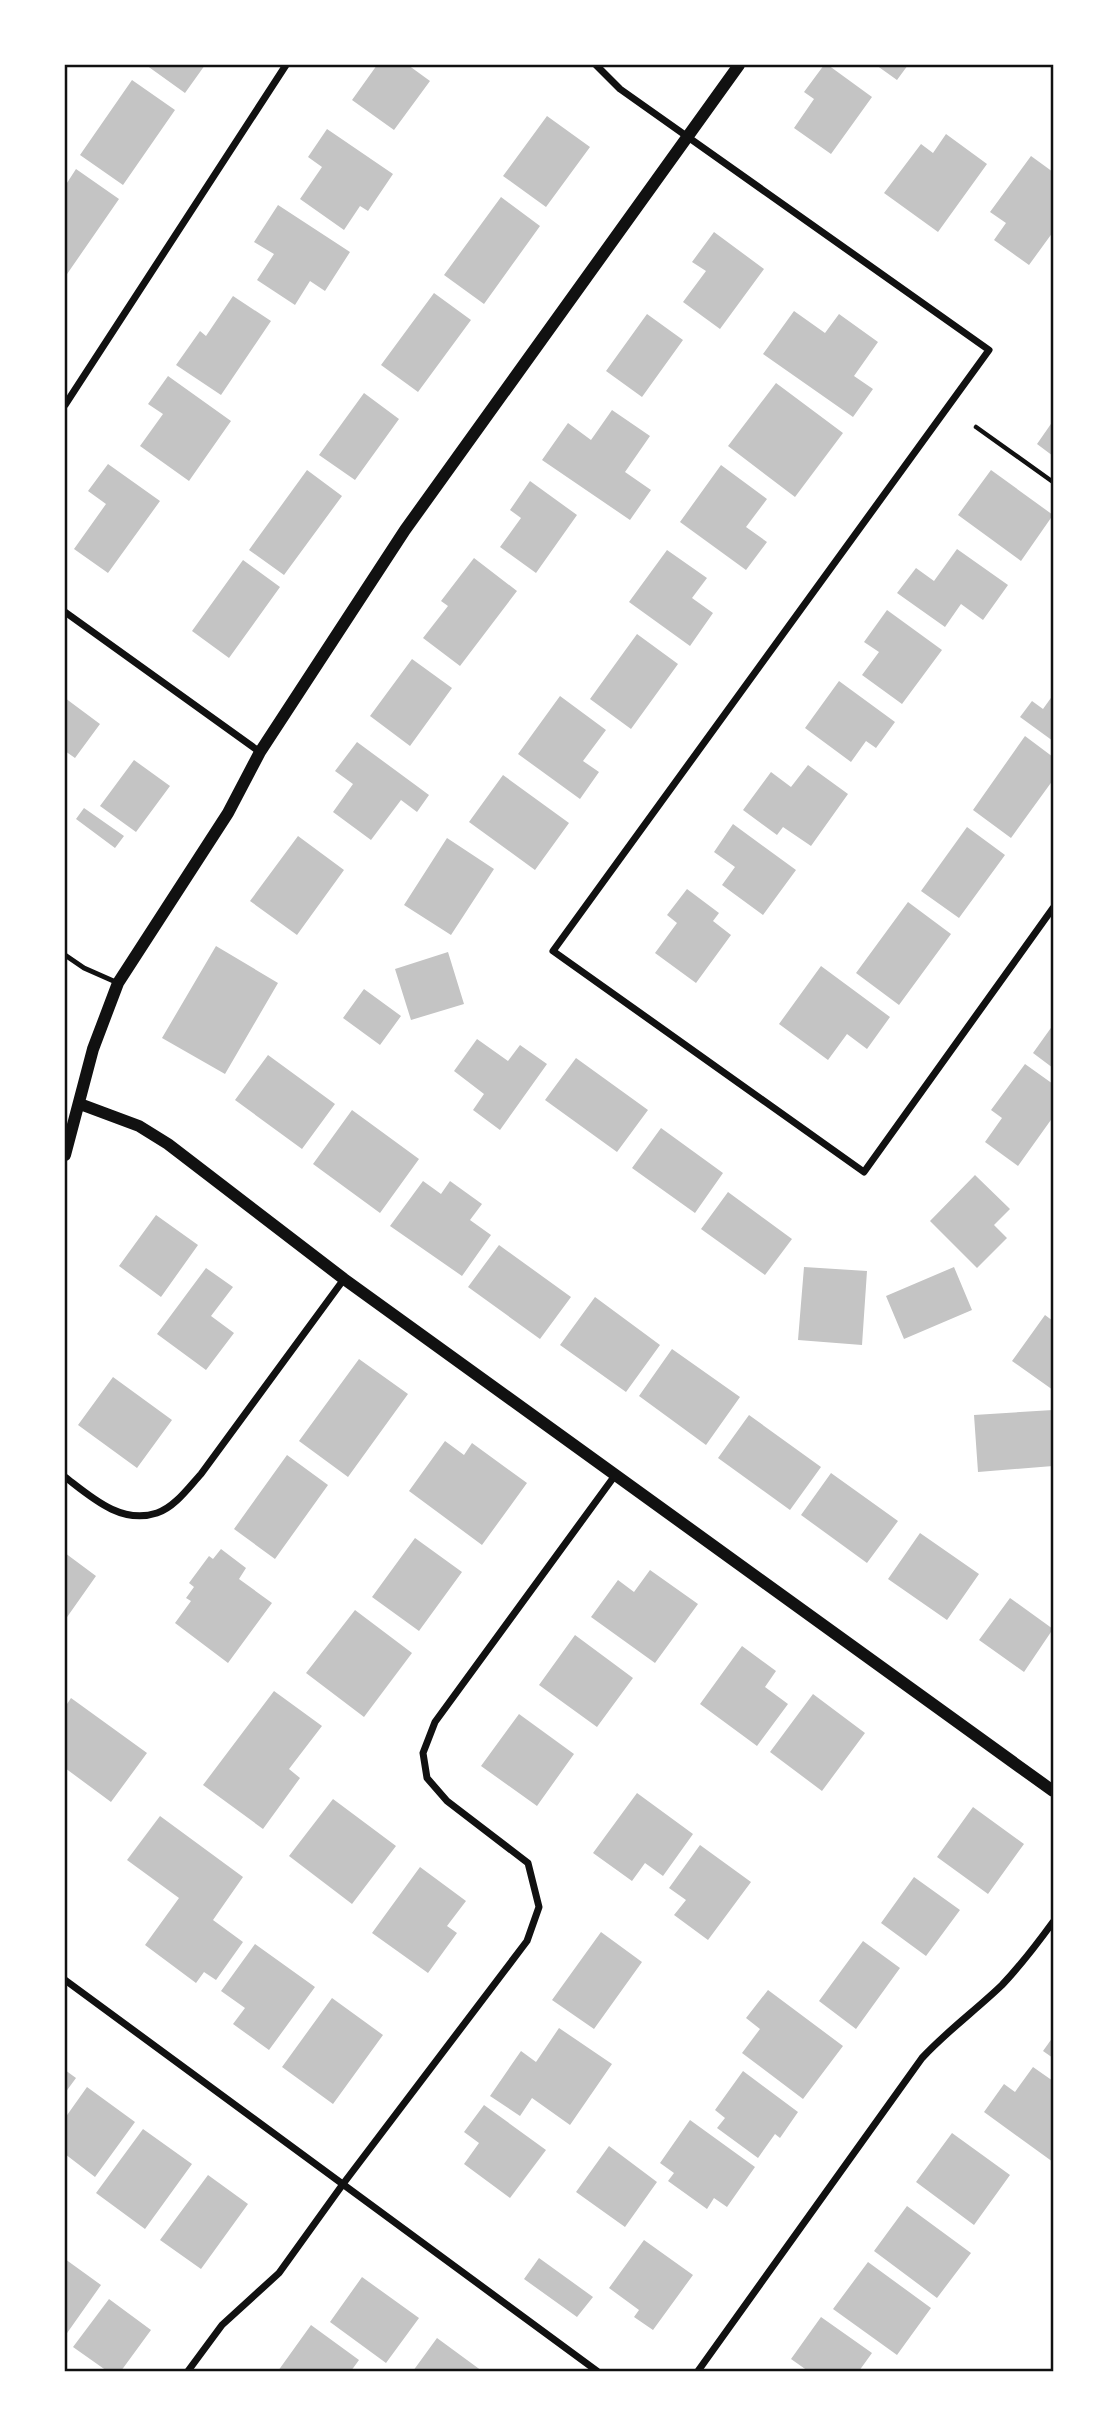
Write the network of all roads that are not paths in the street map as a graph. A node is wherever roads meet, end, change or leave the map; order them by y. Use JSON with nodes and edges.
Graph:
{"nodes":[{"id":1,"x":286,"y":65,"type":"edge"},
{"id":2,"x":596,"y":65,"type":"edge"},
{"id":3,"x":739,"y":65,"type":"edge"},
{"id":4,"x":688,"y":136,"type":"junction"},
{"id":5,"x":65,"y":405,"type":"edge"},
{"id":6,"x":65,"y":612,"type":"edge"},
{"id":7,"x":260,"y":752,"type":"junction"},
{"id":8,"x":1053,"y":908,"type":"edge"},
{"id":9,"x":65,"y":955,"type":"edge"},
{"id":10,"x":118,"y":983,"type":"junction"},
{"id":11,"x":80,"y":1104,"type":"junction"},
{"id":12,"x":65,"y":1155,"type":"edge"},
{"id":13,"x":344,"y":1279,"type":"junction"},
{"id":14,"x":616,"y":1475,"type":"junction"},
{"id":15,"x":65,"y":1477,"type":"edge"},
{"id":16,"x":1053,"y":1791,"type":"edge"},
{"id":17,"x":1053,"y":1922,"type":"edge"},
{"id":18,"x":65,"y":1980,"type":"edge"},
{"id":19,"x":343,"y":2184,"type":"junction"},
{"id":20,"x":188,"y":2371,"type":"edge"},
{"id":21,"x":597,"y":2371,"type":"edge"},
{"id":22,"x":698,"y":2371,"type":"edge"}],
"edges":[{"from":1,"to":5,"type":"street"},
{"from":2,"to":4,"type":"street"},
{"from":3,"to":4,"type":"street"},
{"from":4,"to":7,"type":"street"},
{"from":4,"to":8,"type":"street"},
{"from":6,"to":7,"type":"street"},
{"from":7,"to":10,"type":"street"},
{"from":9,"to":10,"type":"lane"},
{"from":10,"to":11,"type":"street"},
{"from":11,"to":12,"type":"street"},
{"from":11,"to":13,"type":"street"},
{"from":13,"to":14,"type":"street"},
{"from":13,"to":15,"type":"street"},
{"from":14,"to":16,"type":"street"},
{"from":14,"to":19,"type":"street"},
{"from":17,"to":22,"type":"street"},
{"from":18,"to":19,"type":"street"},
{"from":19,"to":20,"type":"street"},
{"from":19,"to":21,"type":"street"}]}
